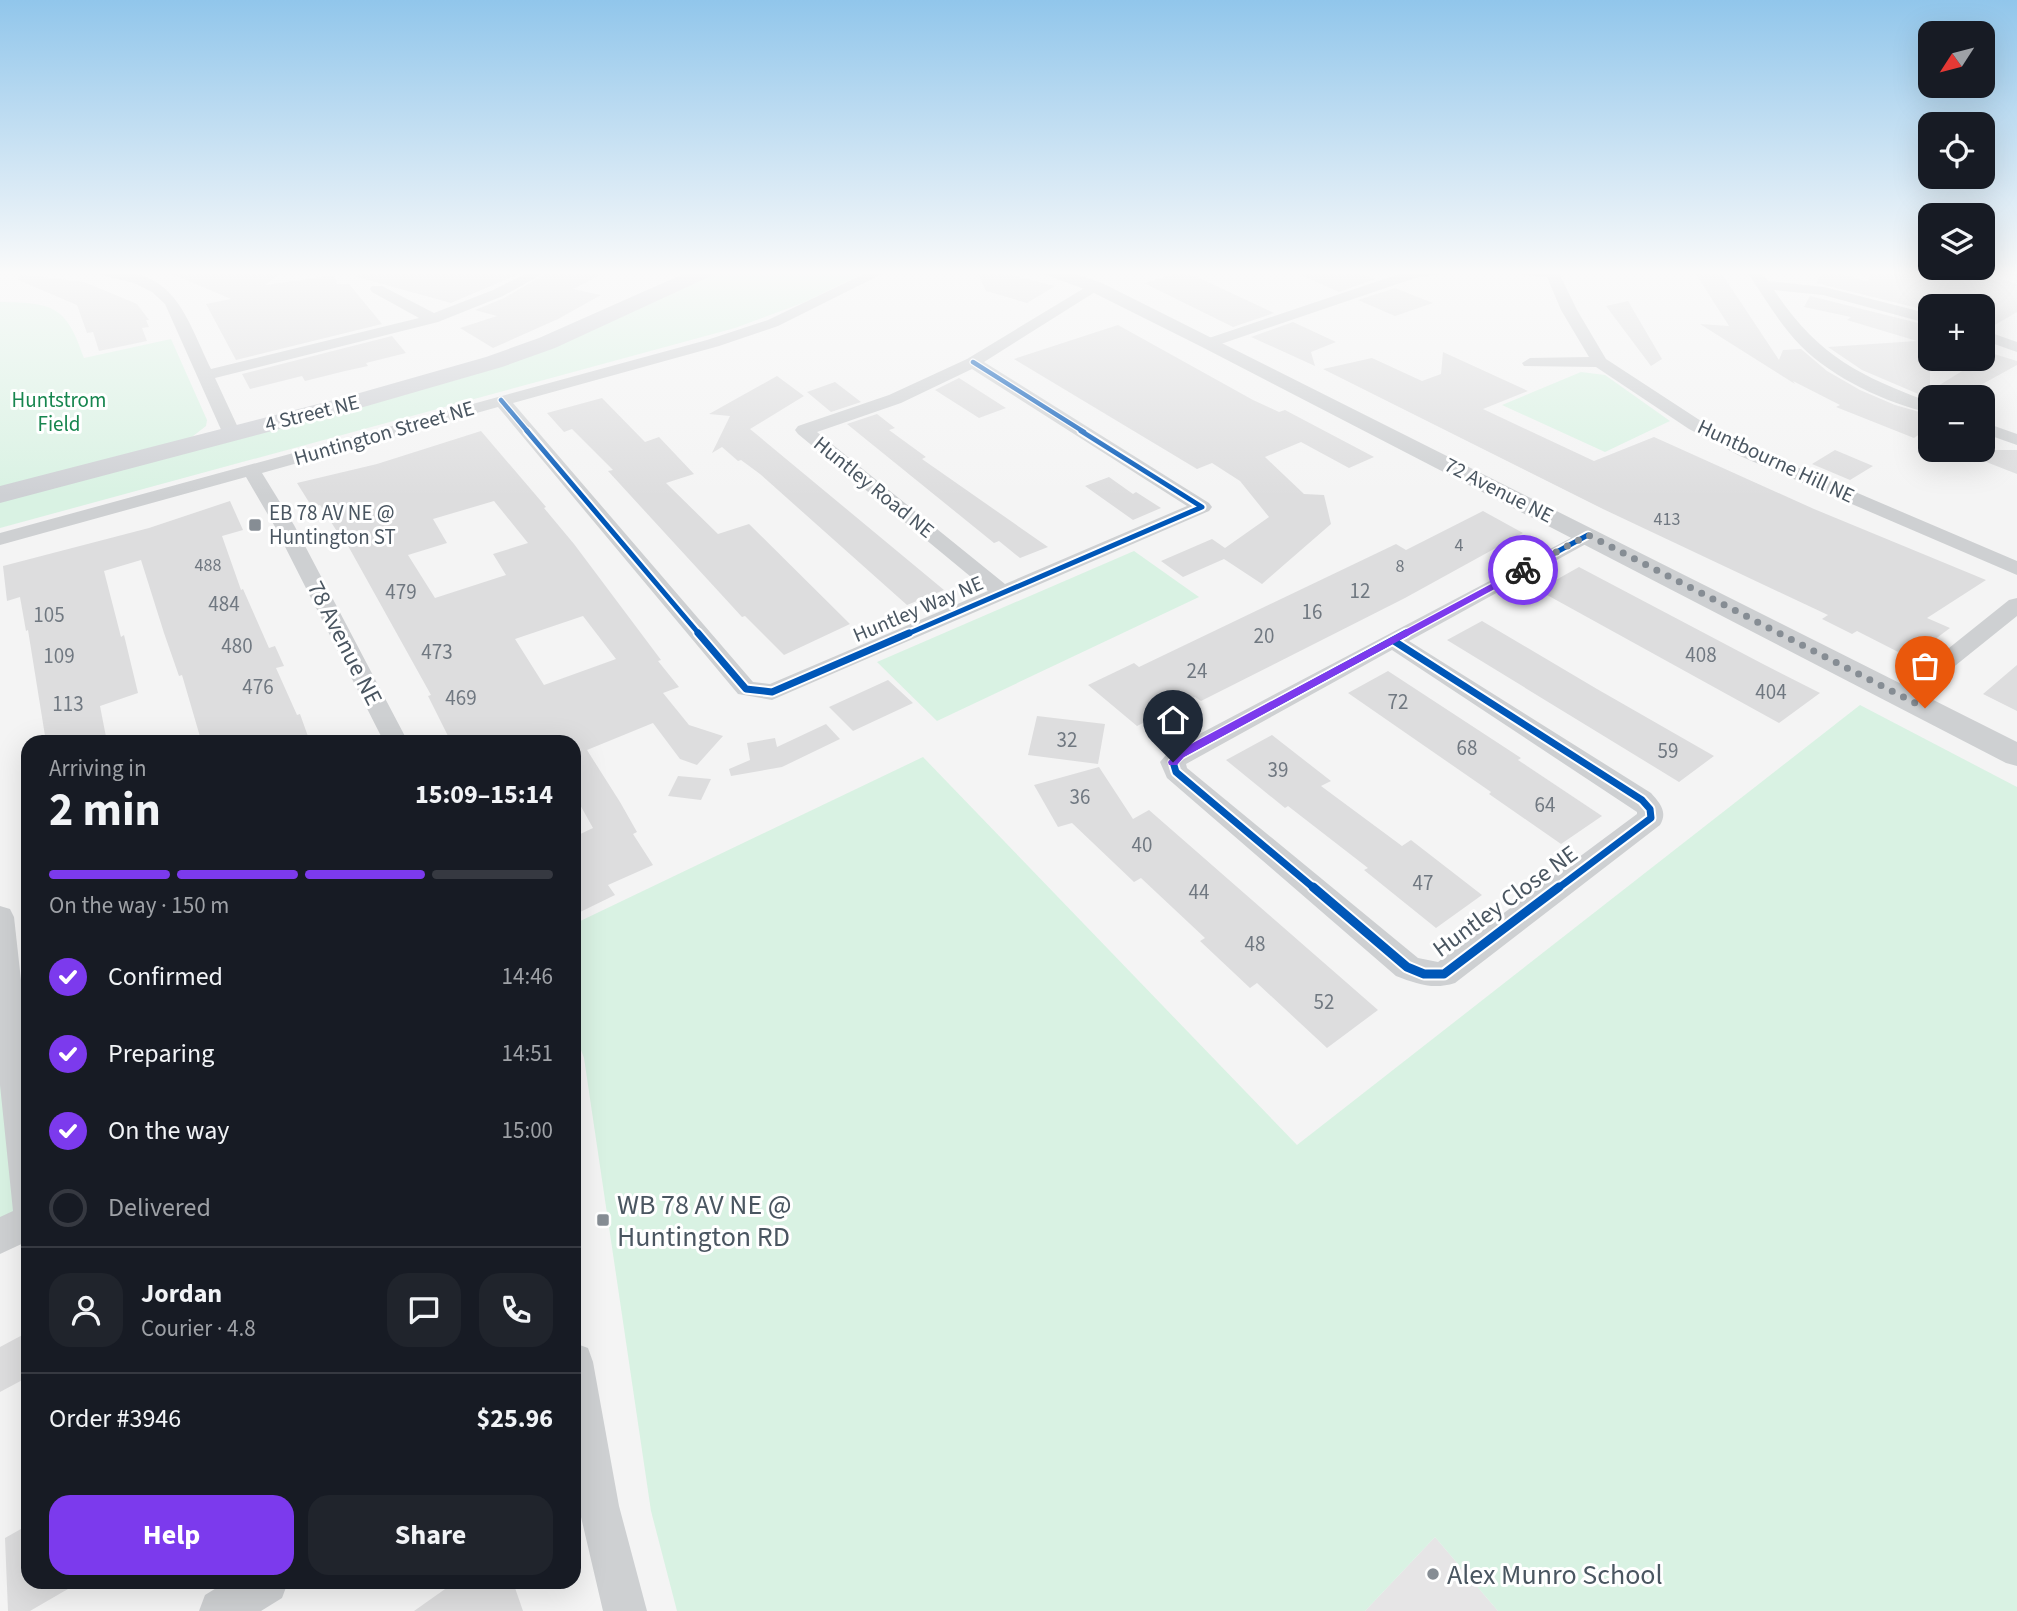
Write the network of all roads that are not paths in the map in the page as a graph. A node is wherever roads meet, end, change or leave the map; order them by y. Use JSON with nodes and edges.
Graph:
{"nodes":[{"id":1,"x":193,"y":346,"type":"edge"},
{"id":2,"x":323,"y":346,"type":"edge"},
{"id":3,"x":536,"y":346,"type":"edge"},
{"id":4,"x":701,"y":346,"type":"edge"},
{"id":5,"x":998,"y":346,"type":"edge"},
{"id":6,"x":1215,"y":346,"type":"edge"},
{"id":7,"x":1591,"y":346,"type":"edge"},
{"id":8,"x":1812,"y":346,"type":"edge"},
{"id":9,"x":973,"y":362,"type":"junction"},
{"id":10,"x":1600,"y":362,"type":"junction"},
{"id":11,"x":1531,"y":363,"type":"dead end"},
{"id":12,"x":206,"y":375,"type":"junction"},
{"id":13,"x":500,"y":400,"type":"junction"},
{"id":14,"x":1918,"y":404,"type":"edge"},
{"id":15,"x":229,"y":423,"type":"junction"},
{"id":16,"x":1995,"y":432,"type":"edge"},
{"id":17,"x":2017,"y":440,"type":"edge"},
{"id":18,"x":251,"y":471,"type":"junction"},
{"id":19,"x":0,"y":495,"type":"edge"},
{"id":20,"x":1588,"y":535,"type":"junction"},
{"id":21,"x":0,"y":539,"type":"edge"},
{"id":22,"x":2017,"y":569,"type":"edge"},
{"id":23,"x":1002,"y":592,"type":"junction"},
{"id":24,"x":2017,"y":605,"type":"edge"},
{"id":25,"x":1394,"y":641,"type":"junction"},
{"id":26,"x":1902,"y":696,"type":"junction"},
{"id":27,"x":392,"y":735,"type":"edge"},
{"id":28,"x":2017,"y":755,"type":"edge"},
{"id":29,"x":0,"y":917,"type":"edge"},
{"id":30,"x":21,"y":1134,"type":"edge"},
{"id":31,"x":21,"y":1226,"type":"edge"},
{"id":32,"x":0,"y":1236,"type":"edge"},
{"id":33,"x":581,"y":1411,"type":"edge"},
{"id":34,"x":255,"y":1589,"type":"edge"},
{"id":35,"x":221,"y":1611,"type":"edge"},
{"id":36,"x":625,"y":1611,"type":"edge"}],
"edges":[{"from":1,"to":12,"type":"street"},
{"from":2,"to":12,"type":"street"},
{"from":3,"to":15,"type":"main road","name":"4 Street NE"},
{"from":4,"to":13,"type":"street","name":"Huntington Street NE"},
{"from":5,"to":9,"type":"street","name":"Huntley Road NE"},
{"from":6,"to":20,"type":"street","name":"72 Avenue NE"},
{"from":7,"to":10,"type":"street","name":"Huntbourne Hill NE"},
{"from":8,"to":14,"type":"street"},
{"from":9,"to":23,"type":"street","name":"Huntley Road NE"},
{"from":9,"to":23,"type":"street","name":"Huntley Way NE"},
{"from":10,"to":11,"type":"street"},
{"from":10,"to":22,"type":"street","name":"Huntbourne Hill NE"},
{"from":12,"to":15,"type":"street"},
{"from":13,"to":18,"type":"street","name":"Huntington Street NE"},
{"from":13,"to":23,"type":"street","name":"Huntley Way NE"},
{"from":15,"to":19,"type":"main road","name":"4 Street NE"},
{"from":16,"to":17,"type":"street"},
{"from":18,"to":21,"type":"street","name":"Huntington Street NE"},
{"from":18,"to":27,"type":"street","name":"78 Avenue NE"},
{"from":20,"to":25,"type":"street","name":"Huntley Close NE"},
{"from":20,"to":26,"type":"street","name":"72 Avenue NE"},
{"from":24,"to":26,"type":"street"},
{"from":25,"to":25,"type":"street","name":"Huntley Close NE"},
{"from":26,"to":28,"type":"street","name":"72 Avenue NE"},
{"from":29,"to":30,"type":"street"},
{"from":31,"to":32,"type":"street"},
{"from":33,"to":36,"type":"street"},
{"from":34,"to":35,"type":"street"}]}
